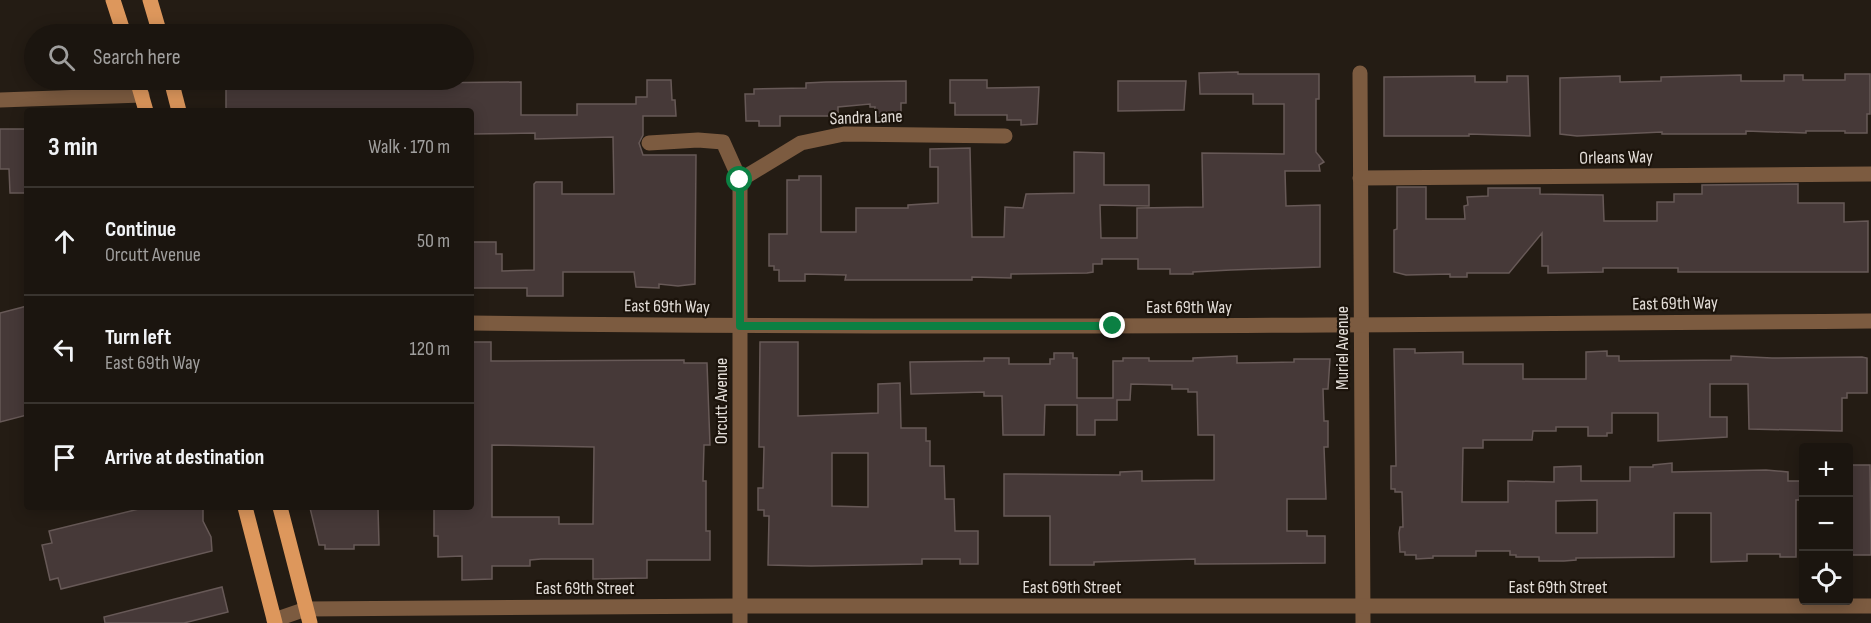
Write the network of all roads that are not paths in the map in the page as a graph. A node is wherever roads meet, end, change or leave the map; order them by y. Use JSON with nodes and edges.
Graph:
{"nodes":[{"id":1,"x":113,"y":0,"type":"edge"},
{"id":2,"x":150,"y":0,"type":"edge"},
{"id":3,"x":121,"y":24,"type":"edge"},
{"id":4,"x":157,"y":24,"type":"edge"},
{"id":5,"x":1360,"y":73,"type":"dead end"},
{"id":6,"x":140,"y":90,"type":"edge"},
{"id":7,"x":174,"y":90,"type":"edge"},
{"id":8,"x":142,"y":95,"type":"junction"},
{"id":9,"x":0,"y":100,"type":"edge"},
{"id":10,"x":145,"y":108,"type":"edge"},
{"id":11,"x":178,"y":108,"type":"edge"},
{"id":12,"x":1005,"y":136,"type":"dead end"},
{"id":13,"x":649,"y":143,"type":"dead end"},
{"id":14,"x":1871,"y":174,"type":"edge"},
{"id":15,"x":1360,"y":178,"type":"junction"},
{"id":16,"x":740,"y":180,"type":"junction"},
{"id":17,"x":1871,"y":321,"type":"edge"},
{"id":18,"x":474,"y":323,"type":"edge"},
{"id":19,"x":740,"y":326,"type":"junction"},
{"id":20,"x":1361,"y":326,"type":"junction"},
{"id":21,"x":246,"y":510,"type":"edge"},
{"id":22,"x":281,"y":510,"type":"edge"},
{"id":23,"x":740,"y":606,"type":"junction"},
{"id":24,"x":1362,"y":606,"type":"junction"},
{"id":25,"x":1871,"y":606,"type":"edge"},
{"id":26,"x":308,"y":616,"type":"edge"},
{"id":27,"x":274,"y":622,"type":"edge"},
{"id":28,"x":740,"y":623,"type":"edge"},
{"id":29,"x":1363,"y":623,"type":"edge"}],
"edges":[{"from":1,"to":3,"type":"main road"},
{"from":2,"to":4,"type":"main road"},
{"from":5,"to":15,"type":"street","name":"Muriel Avenue"},
{"from":6,"to":8,"type":"main road"},
{"from":7,"to":11,"type":"main road"},
{"from":8,"to":9,"type":"street"},
{"from":8,"to":10,"type":"main road"},
{"from":12,"to":16,"type":"street","name":"Sandra Lane"},
{"from":13,"to":16,"type":"street"},
{"from":14,"to":15,"type":"street","name":"Orleans Way"},
{"from":15,"to":20,"type":"street","name":"Muriel Avenue"},
{"from":16,"to":19,"type":"street","name":"Orcutt Avenue"},
{"from":17,"to":20,"type":"street","name":"East 69th Way"},
{"from":18,"to":19,"type":"street","name":"East 69th Way"},
{"from":19,"to":20,"type":"street","name":"East 69th Way"},
{"from":19,"to":23,"type":"street","name":"Orcutt Avenue"},
{"from":20,"to":24,"type":"street","name":"Muriel Avenue"},
{"from":21,"to":27,"type":"main road"},
{"from":22,"to":26,"type":"main road"},
{"from":23,"to":24,"type":"street","name":"East 69th Street"},
{"from":23,"to":26,"type":"street","name":"East 69th Street"},
{"from":23,"to":28,"type":"street","name":"Orcutt Avenue"},
{"from":24,"to":25,"type":"street","name":"East 69th Street"},
{"from":24,"to":29,"type":"street","name":"Muriel Avenue"},
{"from":26,"to":27,"type":"street","name":"East 69th Street"}]}
